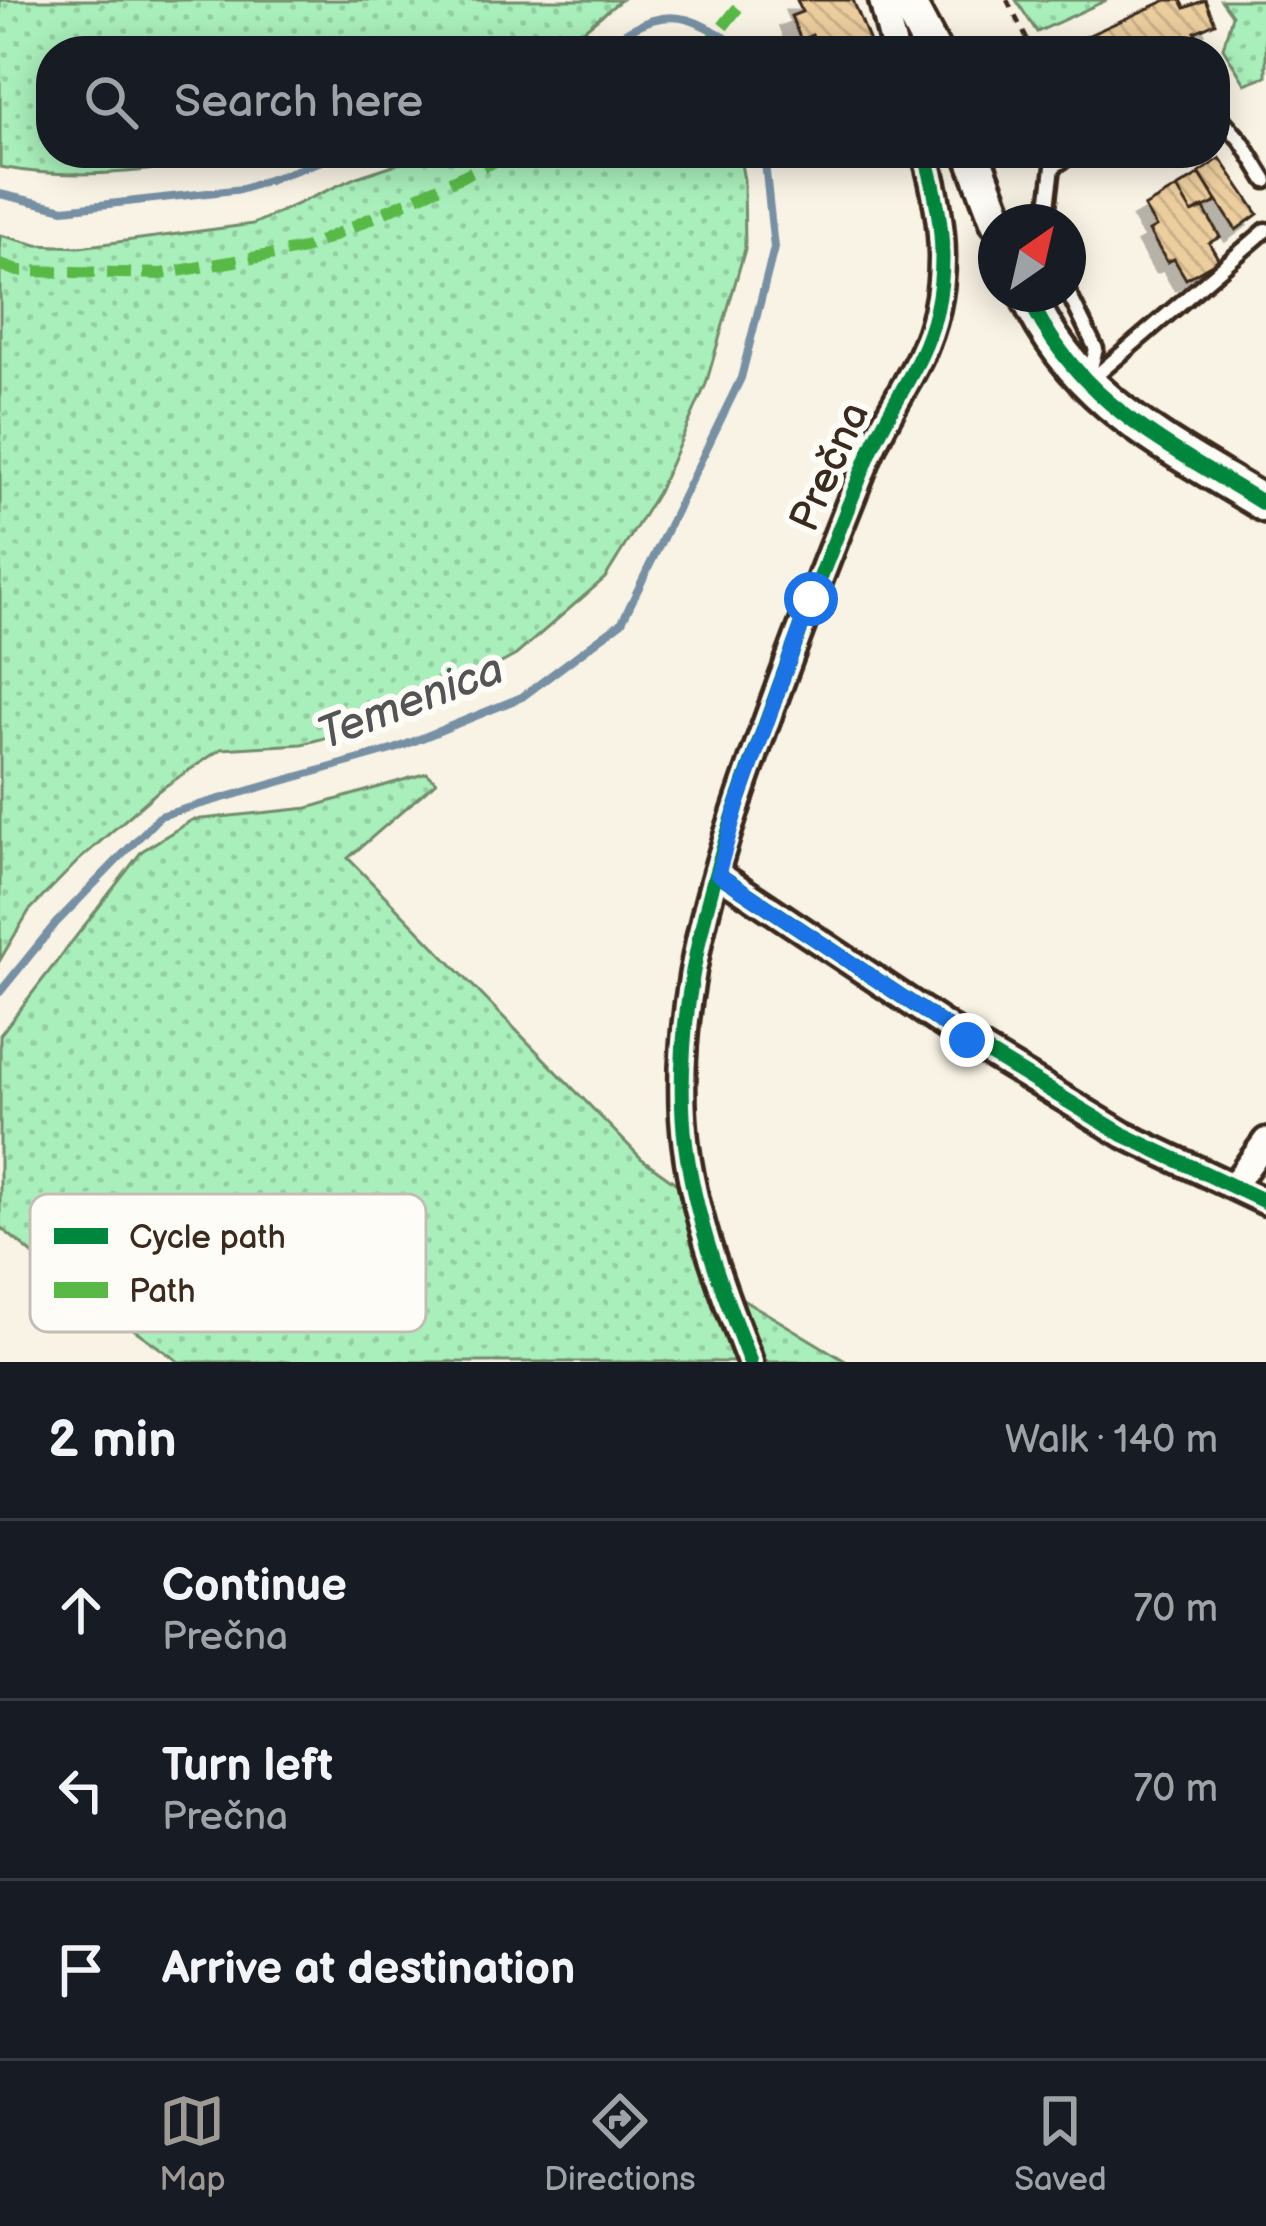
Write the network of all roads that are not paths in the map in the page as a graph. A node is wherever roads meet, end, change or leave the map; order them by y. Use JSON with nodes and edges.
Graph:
{"nodes":[{"id":1,"x":882,"y":0,"type":"edge"},
{"id":2,"x":906,"y":0,"type":"edge"},
{"id":3,"x":891,"y":36,"type":"edge"},
{"id":4,"x":925,"y":36,"type":"edge"},
{"id":5,"x":1230,"y":128,"type":"edge"},
{"id":6,"x":928,"y":168,"type":"edge"},
{"id":7,"x":978,"y":168,"type":"edge"},
{"id":8,"x":1054,"y":168,"type":"edge"},
{"id":9,"x":1266,"y":182,"type":"edge"},
{"id":10,"x":991,"y":204,"type":"edge"},
{"id":11,"x":1049,"y":204,"type":"edge"},
{"id":12,"x":1266,"y":230,"type":"edge"},
{"id":13,"x":1037,"y":312,"type":"edge"},
{"id":14,"x":1078,"y":312,"type":"edge"},
{"id":15,"x":1086,"y":385,"type":"junction"},
{"id":16,"x":1266,"y":505,"type":"edge"},
{"id":17,"x":718,"y":874,"type":"junction"},
{"id":18,"x":1266,"y":1141,"type":"edge"},
{"id":19,"x":1234,"y":1186,"type":"junction"},
{"id":20,"x":1266,"y":1202,"type":"edge"},
{"id":21,"x":751,"y":1362,"type":"edge"}],
"edges":[{"from":1,"to":3,"type":"street"},
{"from":2,"to":4,"type":"street"},
{"from":5,"to":9,"type":"lane"},
{"from":6,"to":17,"type":"street","name":"Prečna"},
{"from":7,"to":10,"type":"street"},
{"from":8,"to":11,"type":"lane"},
{"from":12,"to":15,"type":"lane"},
{"from":13,"to":15,"type":"street"},
{"from":14,"to":15,"type":"lane"},
{"from":15,"to":16,"type":"street"},
{"from":17,"to":19,"type":"street"},
{"from":17,"to":21,"type":"street","name":"Prečna"},
{"from":18,"to":19,"type":"street"},
{"from":19,"to":20,"type":"street"}]}
